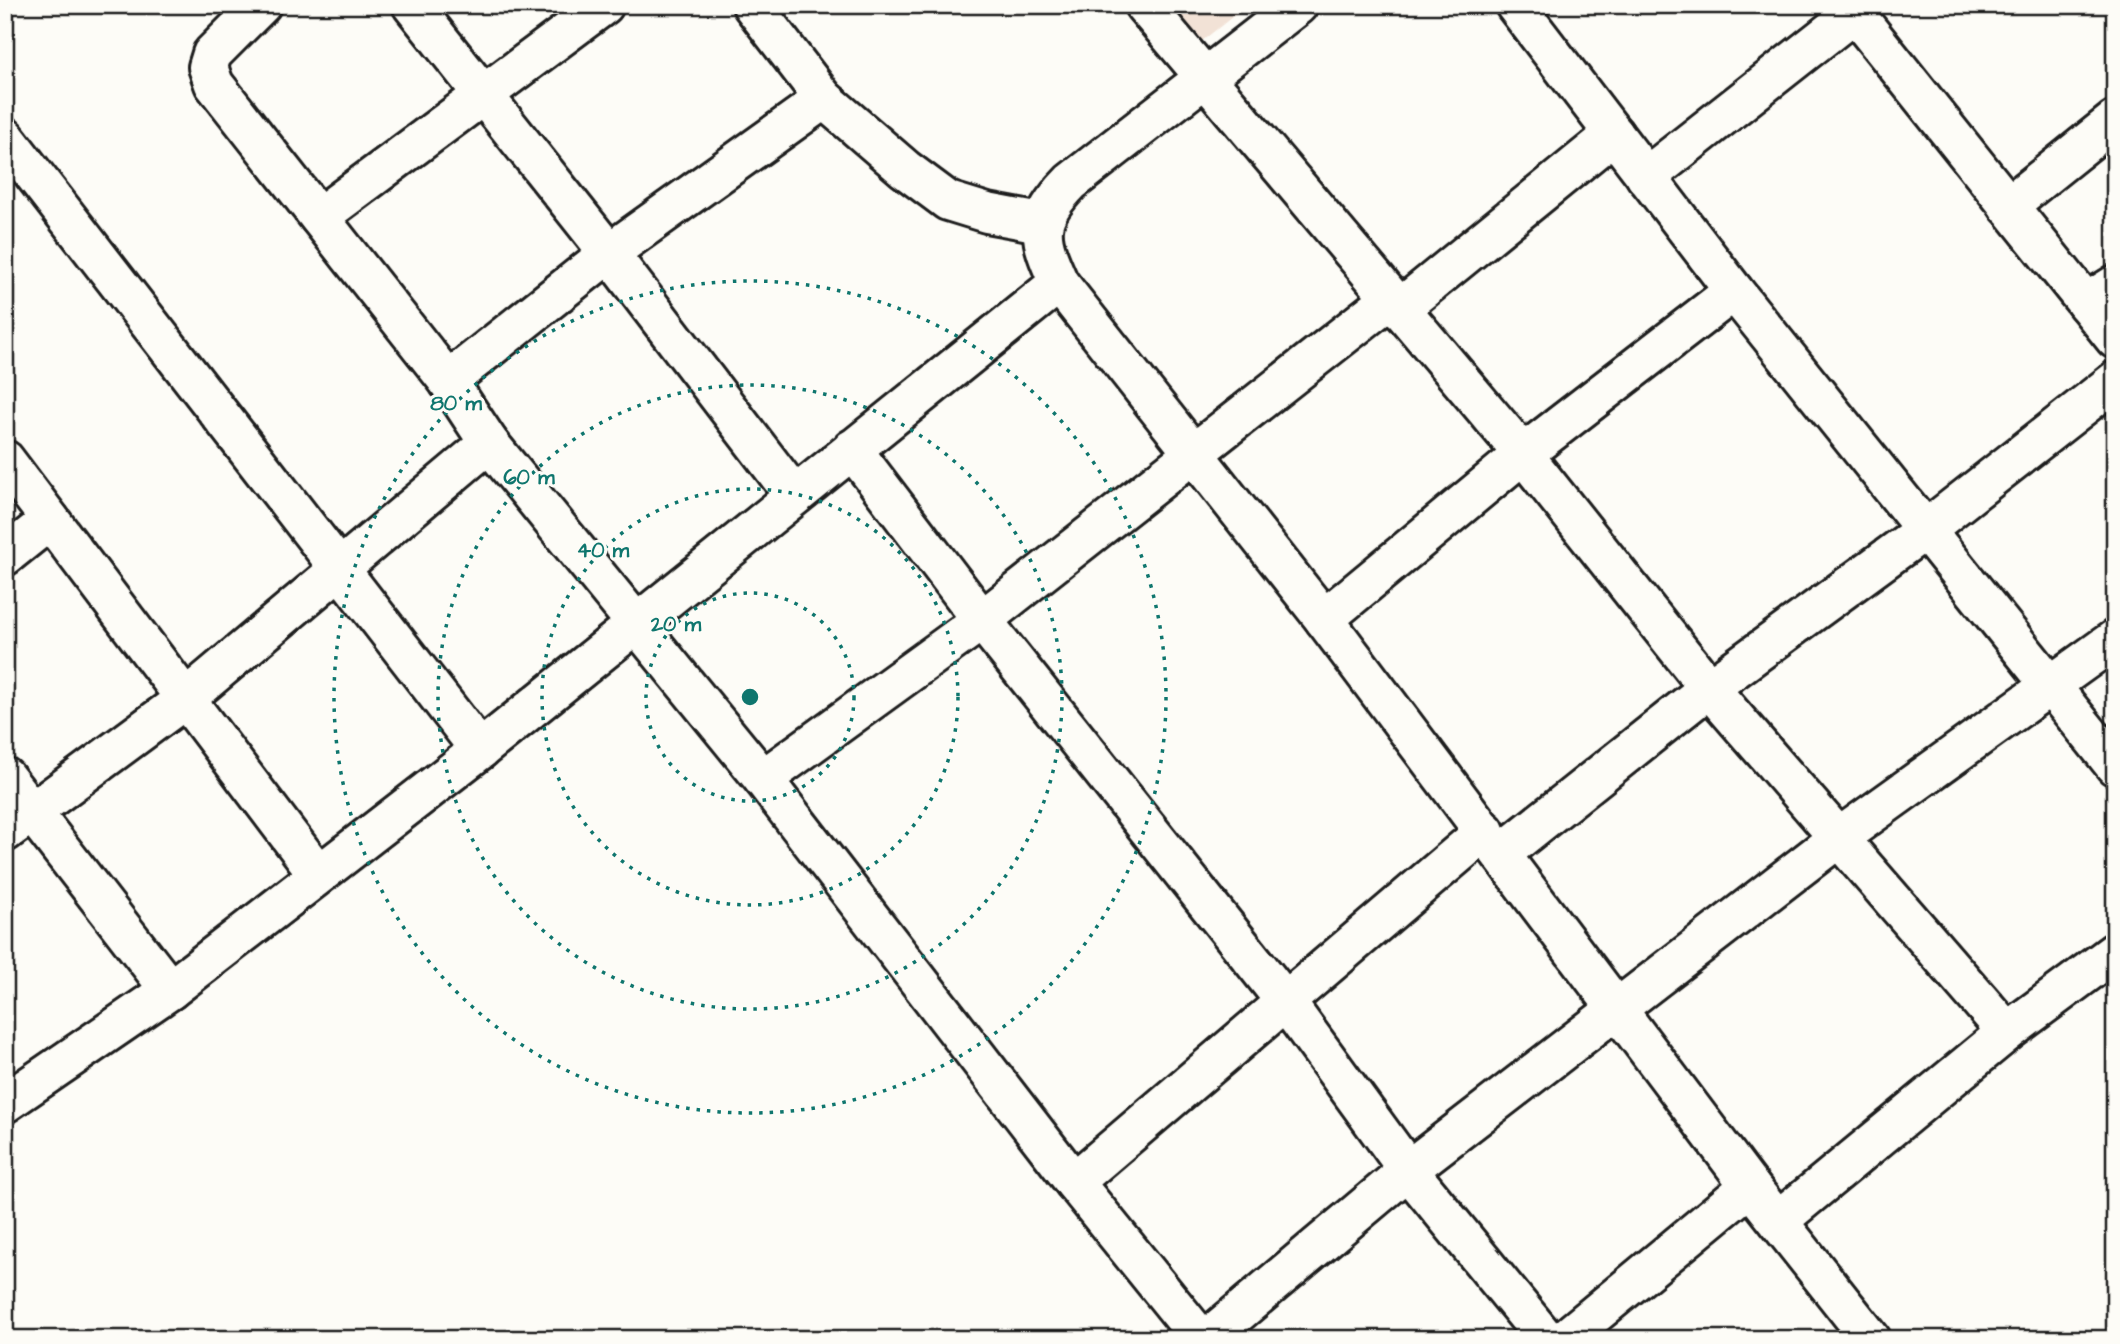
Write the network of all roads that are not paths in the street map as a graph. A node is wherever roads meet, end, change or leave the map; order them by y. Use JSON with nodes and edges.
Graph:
{"nodes":[{"id":1,"x":261,"y":5,"type":"edge"},
{"id":2,"x":412,"y":5,"type":"edge"},
{"id":3,"x":604,"y":5,"type":"edge"},
{"id":4,"x":752,"y":5,"type":"edge"},
{"id":5,"x":1144,"y":5,"type":"edge"},
{"id":6,"x":1298,"y":5,"type":"edge"},
{"id":7,"x":1516,"y":5,"type":"edge"},
{"id":8,"x":1851,"y":9,"type":"edge"},
{"id":9,"x":1205,"y":80,"type":"junction"},
{"id":10,"x":483,"y":93,"type":"junction"},
{"id":11,"x":824,"y":99,"type":"junction"},
{"id":12,"x":2115,"y":120,"type":"edge"},
{"id":13,"x":1614,"y":134,"type":"junction"},
{"id":14,"x":5,"y":137,"type":"edge"},
{"id":15,"x":1646,"y":177,"type":"junction"},
{"id":16,"x":2008,"y":206,"type":"junction"},
{"id":17,"x":319,"y":217,"type":"junction"},
{"id":18,"x":1041,"y":223,"type":"junction"},
{"id":19,"x":609,"y":253,"type":"junction"},
{"id":20,"x":1059,"y":283,"type":"junction"},
{"id":21,"x":1734,"y":291,"type":"junction"},
{"id":22,"x":2100,"y":294,"type":"edge"},
{"id":23,"x":1395,"y":303,"type":"junction"},
{"id":24,"x":2115,"y":340,"type":"edge"},
{"id":25,"x":448,"y":380,"type":"junction"},
{"id":26,"x":2115,"y":381,"type":"edge"},
{"id":27,"x":489,"y":443,"type":"junction"},
{"id":28,"x":852,"y":449,"type":"junction"},
{"id":29,"x":1523,"y":454,"type":"junction"},
{"id":30,"x":1193,"y":455,"type":"junction"},
{"id":31,"x":5,"y":460,"type":"edge"},
{"id":32,"x":794,"y":495,"type":"junction"},
{"id":33,"x":50,"y":520,"type":"junction"},
{"id":34,"x":1925,"y":530,"type":"junction"},
{"id":35,"x":5,"y":556,"type":"edge"},
{"id":36,"x":339,"y":569,"type":"junction"},
{"id":37,"x":1324,"y":619,"type":"junction"},
{"id":38,"x":982,"y":620,"type":"junction"},
{"id":39,"x":634,"y":624,"type":"junction"},
{"id":40,"x":2115,"y":639,"type":"edge"},
{"id":41,"x":2051,"y":687,"type":"junction"},
{"id":42,"x":1709,"y":688,"type":"junction"},
{"id":43,"x":185,"y":699,"type":"junction"},
{"id":44,"x":480,"y":750,"type":"junction"},
{"id":45,"x":2115,"y":766,"type":"edge"},
{"id":46,"x":5,"y":777,"type":"edge"},
{"id":47,"x":763,"y":779,"type":"junction"},
{"id":48,"x":19,"y":821,"type":"edge"},
{"id":49,"x":1837,"y":839,"type":"junction"},
{"id":50,"x":1493,"y":842,"type":"junction"},
{"id":51,"x":318,"y":874,"type":"junction"},
{"id":52,"x":2115,"y":952,"type":"edge"},
{"id":53,"x":170,"y":990,"type":"junction"},
{"id":54,"x":1285,"y":1000,"type":"junction"},
{"id":55,"x":1620,"y":1009,"type":"junction"},
{"id":56,"x":2007,"y":1032,"type":"junction"},
{"id":57,"x":5,"y":1103,"type":"edge"},
{"id":58,"x":1408,"y":1170,"type":"junction"},
{"id":59,"x":1074,"y":1182,"type":"junction"},
{"id":60,"x":1750,"y":1186,"type":"junction"},
{"id":61,"x":1778,"y":1221,"type":"junction"},
{"id":62,"x":1201,"y":1339,"type":"edge"},
{"id":63,"x":1207,"y":1339,"type":"edge"},
{"id":64,"x":1546,"y":1339,"type":"edge"},
{"id":65,"x":1564,"y":1339,"type":"edge"},
{"id":66,"x":1871,"y":1339,"type":"edge"}],
"edges":[{"from":1,"to":17,"type":"street"},
{"from":2,"to":10,"type":"street"},
{"from":3,"to":10,"type":"street"},
{"from":4,"to":11,"type":"street"},
{"from":5,"to":9,"type":"street"},
{"from":6,"to":9,"type":"street"},
{"from":7,"to":13,"type":"street"},
{"from":8,"to":15,"type":"street"},
{"from":8,"to":16,"type":"street"},
{"from":9,"to":18,"type":"street"},
{"from":9,"to":23,"type":"street"},
{"from":10,"to":17,"type":"street"},
{"from":10,"to":19,"type":"street"},
{"from":11,"to":18,"type":"street"},
{"from":11,"to":19,"type":"street"},
{"from":12,"to":16,"type":"street"},
{"from":13,"to":15,"type":"street"},
{"from":13,"to":23,"type":"street"},
{"from":14,"to":36,"type":"street"},
{"from":15,"to":21,"type":"street"},
{"from":16,"to":22,"type":"street"},
{"from":17,"to":25,"type":"street"},
{"from":18,"to":20,"type":"street"},
{"from":19,"to":25,"type":"street"},
{"from":19,"to":32,"type":"street"},
{"from":20,"to":28,"type":"street"},
{"from":20,"to":30,"type":"street"},
{"from":21,"to":29,"type":"street"},
{"from":21,"to":34,"type":"street"},
{"from":22,"to":24,"type":"street"},
{"from":23,"to":29,"type":"street"},
{"from":23,"to":30,"type":"street"},
{"from":25,"to":27,"type":"street"},
{"from":26,"to":34,"type":"street"},
{"from":27,"to":36,"type":"street"},
{"from":27,"to":39,"type":"street"},
{"from":28,"to":32,"type":"street"},
{"from":28,"to":38,"type":"street"},
{"from":29,"to":37,"type":"street"},
{"from":29,"to":42,"type":"street"},
{"from":30,"to":37,"type":"street"},
{"from":30,"to":38,"type":"street"},
{"from":31,"to":33,"type":"street"},
{"from":32,"to":39,"type":"street"},
{"from":33,"to":35,"type":"street"},
{"from":33,"to":43,"type":"street"},
{"from":34,"to":41,"type":"street"},
{"from":34,"to":42,"type":"street"},
{"from":36,"to":43,"type":"street"},
{"from":36,"to":44,"type":"street"},
{"from":37,"to":50,"type":"street"},
{"from":38,"to":47,"type":"street"},
{"from":38,"to":54,"type":"street"},
{"from":39,"to":44,"type":"street"},
{"from":39,"to":47,"type":"street"},
{"from":40,"to":41,"type":"street"},
{"from":41,"to":45,"type":"street"},
{"from":41,"to":49,"type":"street"},
{"from":42,"to":49,"type":"street"},
{"from":42,"to":50,"type":"street"},
{"from":43,"to":48,"type":"street"},
{"from":43,"to":51,"type":"street"},
{"from":44,"to":51,"type":"street"},
{"from":46,"to":48,"type":"street"},
{"from":47,"to":59,"type":"street"},
{"from":48,"to":53,"type":"street"},
{"from":49,"to":55,"type":"street"},
{"from":49,"to":56,"type":"street"},
{"from":50,"to":54,"type":"street"},
{"from":50,"to":55,"type":"street"},
{"from":51,"to":53,"type":"street"},
{"from":52,"to":56,"type":"street"},
{"from":53,"to":57,"type":"street"},
{"from":54,"to":58,"type":"street"},
{"from":54,"to":59,"type":"street"},
{"from":55,"to":58,"type":"street"},
{"from":55,"to":60,"type":"street"},
{"from":56,"to":61,"type":"street"},
{"from":58,"to":63,"type":"street"},
{"from":58,"to":64,"type":"street"},
{"from":59,"to":62,"type":"street"},
{"from":60,"to":61,"type":"street"},
{"from":60,"to":65,"type":"street"},
{"from":61,"to":66,"type":"street"}]}
